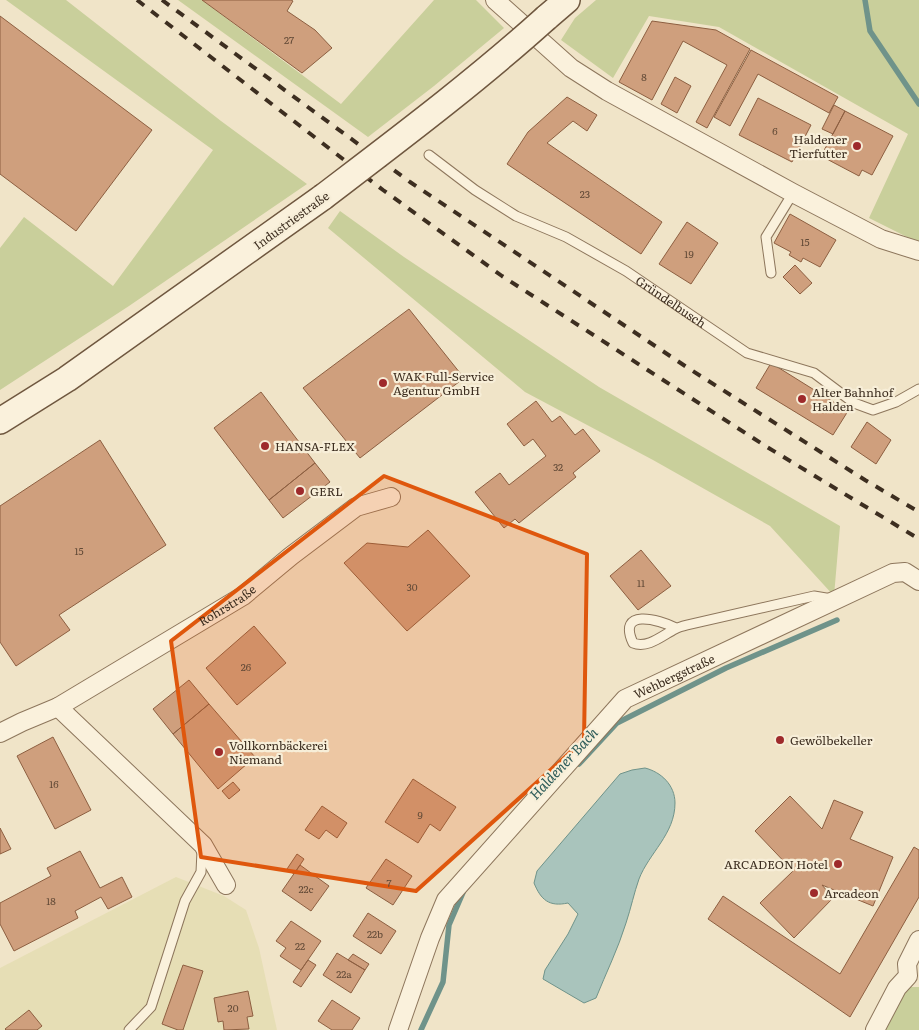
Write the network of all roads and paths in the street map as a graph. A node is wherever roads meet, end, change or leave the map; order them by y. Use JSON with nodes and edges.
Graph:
{"nodes":[{"id":1,"x":495,"y":0,"type":"edge"},
{"id":2,"x":567,"y":0,"type":"edge"},
{"id":3,"x":429,"y":155,"type":"dead end"},
{"id":4,"x":793,"y":193,"type":"junction"},
{"id":5,"x":919,"y":251,"type":"edge"},
{"id":6,"x":771,"y":273,"type":"dead end"},
{"id":7,"x":919,"y":390,"type":"edge"},
{"id":8,"x":0,"y":422,"type":"edge"},
{"id":9,"x":391,"y":497,"type":"dead end"},
{"id":10,"x":912,"y":576,"type":"edge"},
{"id":11,"x":837,"y":599,"type":"junction"},
{"id":12,"x":676,"y":628,"type":"junction"},
{"id":13,"x":58,"y":707,"type":"junction"},
{"id":14,"x":0,"y":732,"type":"edge"},
{"id":15,"x":203,"y":845,"type":"junction"},
{"id":16,"x":226,"y":885,"type":"dead end"},
{"id":17,"x":919,"y":940,"type":"edge"},
{"id":18,"x":913,"y":976,"type":"edge"},
{"id":19,"x":130,"y":1030,"type":"edge"},
{"id":20,"x":398,"y":1030,"type":"edge"},
{"id":21,"x":875,"y":1030,"type":"edge"}],
"edges":[{"from":1,"to":4,"type":"street"},
{"from":2,"to":8,"type":"main road","name":"Industriestraße","bridge":true},
{"from":3,"to":7,"type":"lane","name":"Gründelbusch"},
{"from":4,"to":5,"type":"street"},
{"from":4,"to":6,"type":"lane"},
{"from":9,"to":13,"type":"street","name":"Rohrstraße"},
{"from":10,"to":11,"type":"street","name":"Wehbergstraße"},
{"from":11,"to":12,"type":"lane"},
{"from":11,"to":20,"type":"street","name":"Wehbergstraße"},
{"from":12,"to":12,"type":"lane"},
{"from":13,"to":14,"type":"street","name":"Rohrstraße"},
{"from":13,"to":15,"type":"street"},
{"from":15,"to":16,"type":"street"},
{"from":15,"to":19,"type":"lane"},
{"from":17,"to":18,"type":"street"},
{"from":18,"to":21,"type":"street"}]}
